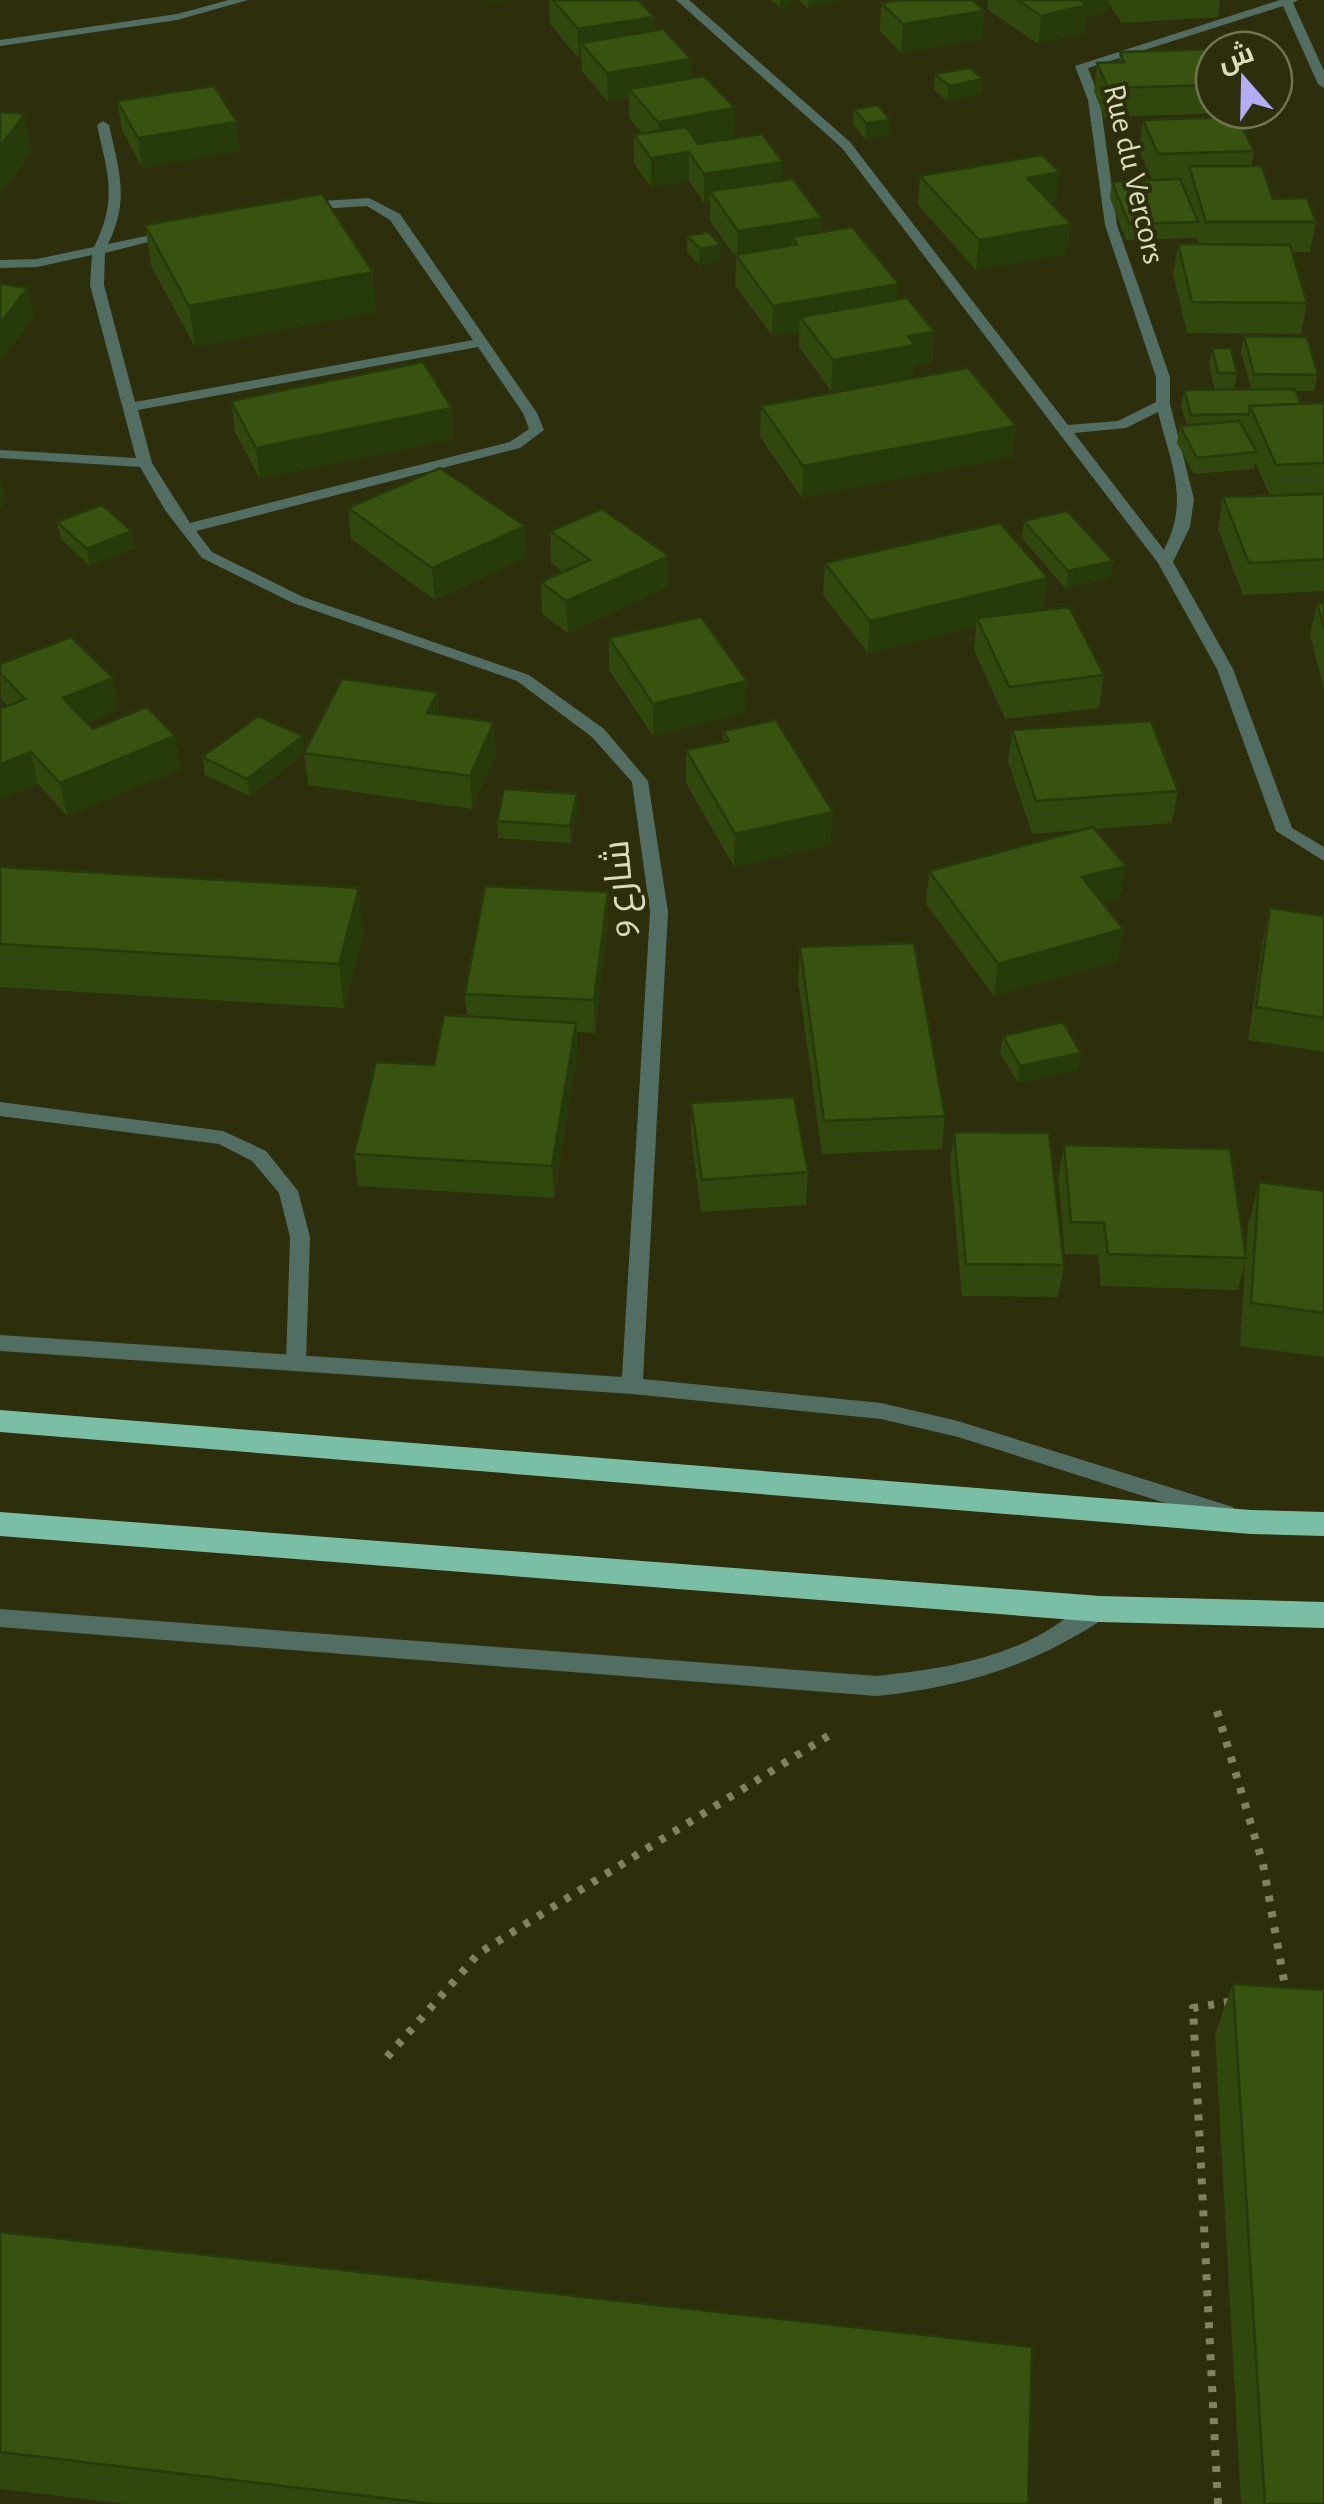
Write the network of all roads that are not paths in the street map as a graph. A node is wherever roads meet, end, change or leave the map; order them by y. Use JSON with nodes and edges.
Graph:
{"nodes":[{"id":1,"x":242,"y":0,"type":"edge"},
{"id":2,"x":682,"y":0,"type":"edge"},
{"id":3,"x":1288,"y":0,"type":"edge"},
{"id":4,"x":0,"y":43,"type":"edge"},
{"id":5,"x":1324,"y":84,"type":"edge"},
{"id":6,"x":103,"y":125,"type":"dead end"},
{"id":7,"x":291,"y":209,"type":"edge"},
{"id":8,"x":195,"y":229,"type":"edge"},
{"id":9,"x":100,"y":250,"type":"junction"},
{"id":10,"x":0,"y":264,"type":"edge"},
{"id":11,"x":482,"y":342,"type":"junction"},
{"id":12,"x":1164,"y":404,"type":"junction"},
{"id":13,"x":129,"y":407,"type":"junction"},
{"id":14,"x":1065,"y":430,"type":"junction"},
{"id":15,"x":0,"y":454,"type":"edge"},
{"id":16,"x":145,"y":463,"type":"junction"},
{"id":17,"x":186,"y":528,"type":"junction"},
{"id":18,"x":1165,"y":562,"type":"junction"},
{"id":19,"x":1324,"y":855,"type":"edge"},
{"id":20,"x":0,"y":1109,"type":"edge"},
{"id":21,"x":0,"y":1343,"type":"edge"},
{"id":22,"x":296,"y":1364,"type":"junction"},
{"id":23,"x":632,"y":1386,"type":"junction"},
{"id":24,"x":0,"y":1421,"type":"edge"},
{"id":25,"x":1251,"y":1522,"type":"junction"},
{"id":26,"x":0,"y":1524,"type":"edge"},
{"id":27,"x":1324,"y":1524,"type":"edge"},
{"id":28,"x":1100,"y":1608,"type":"junction"},
{"id":29,"x":1324,"y":1615,"type":"edge"},
{"id":30,"x":0,"y":1618,"type":"edge"}],
"edges":[{"from":1,"to":4,"type":"street"},
{"from":2,"to":14,"type":"street"},
{"from":3,"to":5,"type":"street"},
{"from":3,"to":12,"type":"street","name":"Rue du Vercors"},
{"from":6,"to":9,"type":"street","name":"شارع 9"},
{"from":7,"to":11,"type":"street"},
{"from":8,"to":9,"type":"street"},
{"from":9,"to":10,"type":"street"},
{"from":9,"to":13,"type":"street","name":"شارع 9"},
{"from":11,"to":13,"type":"street"},
{"from":11,"to":17,"type":"street"},
{"from":12,"to":14,"type":"street"},
{"from":12,"to":18,"type":"street","name":"Rue du Vercors"},
{"from":13,"to":16,"type":"street","name":"شارع 9"},
{"from":14,"to":18,"type":"street"},
{"from":15,"to":16,"type":"street"},
{"from":16,"to":17,"type":"street","name":"شارع 9"},
{"from":17,"to":23,"type":"street","name":"شارع 9"},
{"from":18,"to":19,"type":"street"},
{"from":20,"to":22,"type":"street"},
{"from":21,"to":22,"type":"street"},
{"from":22,"to":23,"type":"street"},
{"from":23,"to":25,"type":"street"},
{"from":24,"to":25,"type":"highway"},
{"from":25,"to":27,"type":"highway"},
{"from":26,"to":28,"type":"highway"},
{"from":28,"to":29,"type":"highway"},
{"from":28,"to":30,"type":"street"}]}
